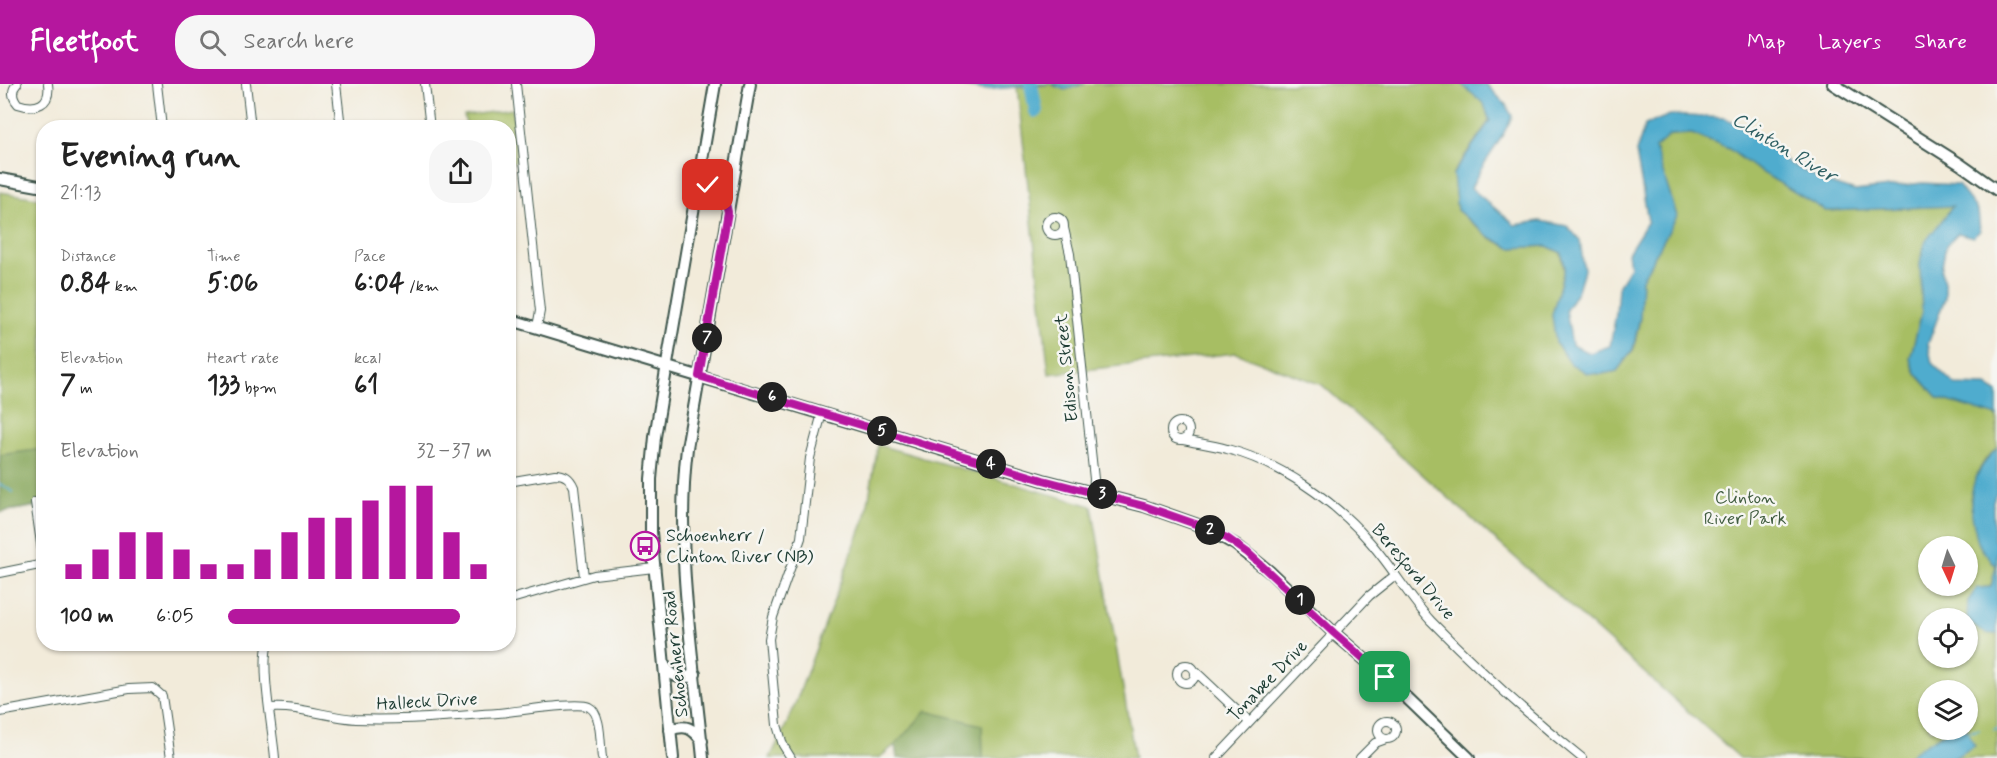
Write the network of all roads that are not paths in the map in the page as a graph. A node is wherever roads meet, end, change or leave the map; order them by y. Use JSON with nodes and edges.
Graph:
{"nodes":[{"id":1,"x":17,"y":84,"type":"edge"},
{"id":2,"x":48,"y":84,"type":"edge"},
{"id":3,"x":157,"y":84,"type":"edge"},
{"id":4,"x":246,"y":84,"type":"edge"},
{"id":5,"x":336,"y":84,"type":"edge"},
{"id":6,"x":425,"y":84,"type":"edge"},
{"id":7,"x":516,"y":84,"type":"edge"},
{"id":8,"x":715,"y":84,"type":"edge"},
{"id":9,"x":750,"y":84,"type":"edge"},
{"id":10,"x":1833,"y":84,"type":"edge"},
{"id":11,"x":161,"y":120,"type":"edge"},
{"id":12,"x":250,"y":120,"type":"edge"},
{"id":13,"x":340,"y":120,"type":"edge"},
{"id":14,"x":429,"y":120,"type":"edge"},
{"id":15,"x":0,"y":179,"type":"edge"},
{"id":16,"x":36,"y":186,"type":"edge"},
{"id":17,"x":698,"y":186,"type":"junction"},
{"id":18,"x":1997,"y":190,"type":"edge"},
{"id":19,"x":728,"y":212,"type":"junction"},
{"id":20,"x":1064,"y":228,"type":"junction"},
{"id":21,"x":1056,"y":235,"type":"junction"},
{"id":22,"x":1066,"y":241,"type":"junction"},
{"id":23,"x":516,"y":321,"type":"edge"},
{"id":24,"x":537,"y":327,"type":"junction"},
{"id":25,"x":667,"y":367,"type":"junction"},
{"id":26,"x":699,"y":376,"type":"junction"},
{"id":27,"x":822,"y":413,"type":"junction"},
{"id":28,"x":1189,"y":430,"type":"junction"},
{"id":29,"x":1183,"y":440,"type":"junction"},
{"id":30,"x":1198,"y":443,"type":"junction"},
{"id":31,"x":516,"y":481,"type":"edge"},
{"id":32,"x":1093,"y":492,"type":"junction"},
{"id":33,"x":35,"y":502,"type":"dead end"},
{"id":34,"x":36,"y":509,"type":"edge"},
{"id":35,"x":36,"y":566,"type":"edge"},
{"id":36,"x":654,"y":568,"type":"junction"},
{"id":37,"x":0,"y":573,"type":"edge"},
{"id":38,"x":1394,"y":576,"type":"junction"},
{"id":39,"x":585,"y":577,"type":"junction"},
{"id":40,"x":516,"y":598,"type":"edge"},
{"id":41,"x":1334,"y":633,"type":"junction"},
{"id":42,"x":267,"y":651,"type":"edge"},
{"id":43,"x":663,"y":665,"type":"junction"},
{"id":44,"x":1195,"y":671,"type":"junction"},
{"id":45,"x":695,"y":674,"type":"junction"},
{"id":46,"x":1203,"y":679,"type":"junction"},
{"id":47,"x":1191,"y":682,"type":"junction"},
{"id":48,"x":270,"y":708,"type":"junction"},
{"id":49,"x":0,"y":712,"type":"edge"},
{"id":50,"x":1249,"y":722,"type":"junction"},
{"id":51,"x":670,"y":730,"type":"junction"},
{"id":52,"x":1378,"y":732,"type":"junction"},
{"id":53,"x":1386,"y":739,"type":"junction"},
{"id":54,"x":702,"y":741,"type":"junction"},
{"id":55,"x":1375,"y":743,"type":"junction"},
{"id":56,"x":171,"y":758,"type":"edge"},
{"id":57,"x":275,"y":758,"type":"edge"},
{"id":58,"x":602,"y":758,"type":"edge"},
{"id":59,"x":673,"y":758,"type":"edge"},
{"id":60,"x":703,"y":758,"type":"edge"},
{"id":61,"x":791,"y":758,"type":"edge"},
{"id":62,"x":1216,"y":758,"type":"edge"},
{"id":63,"x":1360,"y":758,"type":"edge"},
{"id":64,"x":1469,"y":758,"type":"edge"},
{"id":65,"x":1582,"y":758,"type":"edge"}],
"edges":[{"from":1,"to":2,"type":"street"},
{"from":3,"to":11,"type":"street"},
{"from":4,"to":12,"type":"street"},
{"from":5,"to":13,"type":"street"},
{"from":6,"to":14,"type":"street"},
{"from":7,"to":24,"type":"street"},
{"from":8,"to":17,"type":"main road","name":"Schoenherr Road"},
{"from":9,"to":19,"type":"main road","name":"Schoenherr Road"},
{"from":10,"to":18,"type":"main road"},
{"from":15,"to":16,"type":"main road"},
{"from":17,"to":19,"type":"main road"},
{"from":17,"to":25,"type":"main road","name":"Schoenherr Road"},
{"from":19,"to":26,"type":"main road","name":"Schoenherr Road"},
{"from":20,"to":21,"type":"street"},
{"from":20,"to":21,"type":"street"},
{"from":20,"to":22,"type":"street","name":"Edison Street"},
{"from":21,"to":22,"type":"street"},
{"from":22,"to":32,"type":"street","name":"Edison Street"},
{"from":23,"to":24,"type":"main road"},
{"from":24,"to":25,"type":"main road"},
{"from":25,"to":26,"type":"main road"},
{"from":25,"to":36,"type":"main road","name":"Schoenherr Road"},
{"from":26,"to":27,"type":"main road"},
{"from":26,"to":45,"type":"main road","name":"Schoenherr Road"},
{"from":27,"to":32,"type":"main road"},
{"from":27,"to":61,"type":"street"},
{"from":28,"to":29,"type":"street"},
{"from":28,"to":29,"type":"street"},
{"from":28,"to":30,"type":"street"},
{"from":29,"to":30,"type":"street","name":"Beresford Drive"},
{"from":30,"to":38,"type":"street","name":"Beresford Drive"},
{"from":31,"to":39,"type":"street"},
{"from":32,"to":41,"type":"main road"},
{"from":33,"to":34,"type":"street"},
{"from":35,"to":37,"type":"street"},
{"from":36,"to":39,"type":"street"},
{"from":36,"to":43,"type":"main road","name":"Schoenherr Road"},
{"from":38,"to":41,"type":"street","name":"Tonabee Drive"},
{"from":38,"to":65,"type":"street","name":"Beresford Drive"},
{"from":39,"to":40,"type":"street"},
{"from":41,"to":50,"type":"street","name":"Tonabee Drive"},
{"from":41,"to":64,"type":"main road"},
{"from":42,"to":48,"type":"street"},
{"from":43,"to":45,"type":"main road"},
{"from":43,"to":51,"type":"main road","name":"Schoenherr Road"},
{"from":44,"to":46,"type":"street"},
{"from":44,"to":47,"type":"street"},
{"from":44,"to":47,"type":"street"},
{"from":45,"to":54,"type":"main road","name":"Schoenherr Road"},
{"from":46,"to":47,"type":"street"},
{"from":46,"to":50,"type":"street"},
{"from":48,"to":57,"type":"street"},
{"from":48,"to":58,"type":"street","name":"Halleck Drive"},
{"from":49,"to":56,"type":"street"},
{"from":50,"to":62,"type":"street","name":"Tonabee Drive"},
{"from":51,"to":54,"type":"main road"},
{"from":51,"to":59,"type":"main road","name":"Schoenherr Road"},
{"from":52,"to":53,"type":"street"},
{"from":52,"to":53,"type":"street"},
{"from":52,"to":55,"type":"street"},
{"from":53,"to":55,"type":"street"},
{"from":54,"to":60,"type":"main road","name":"Schoenherr Road"},
{"from":55,"to":63,"type":"street"}]}
